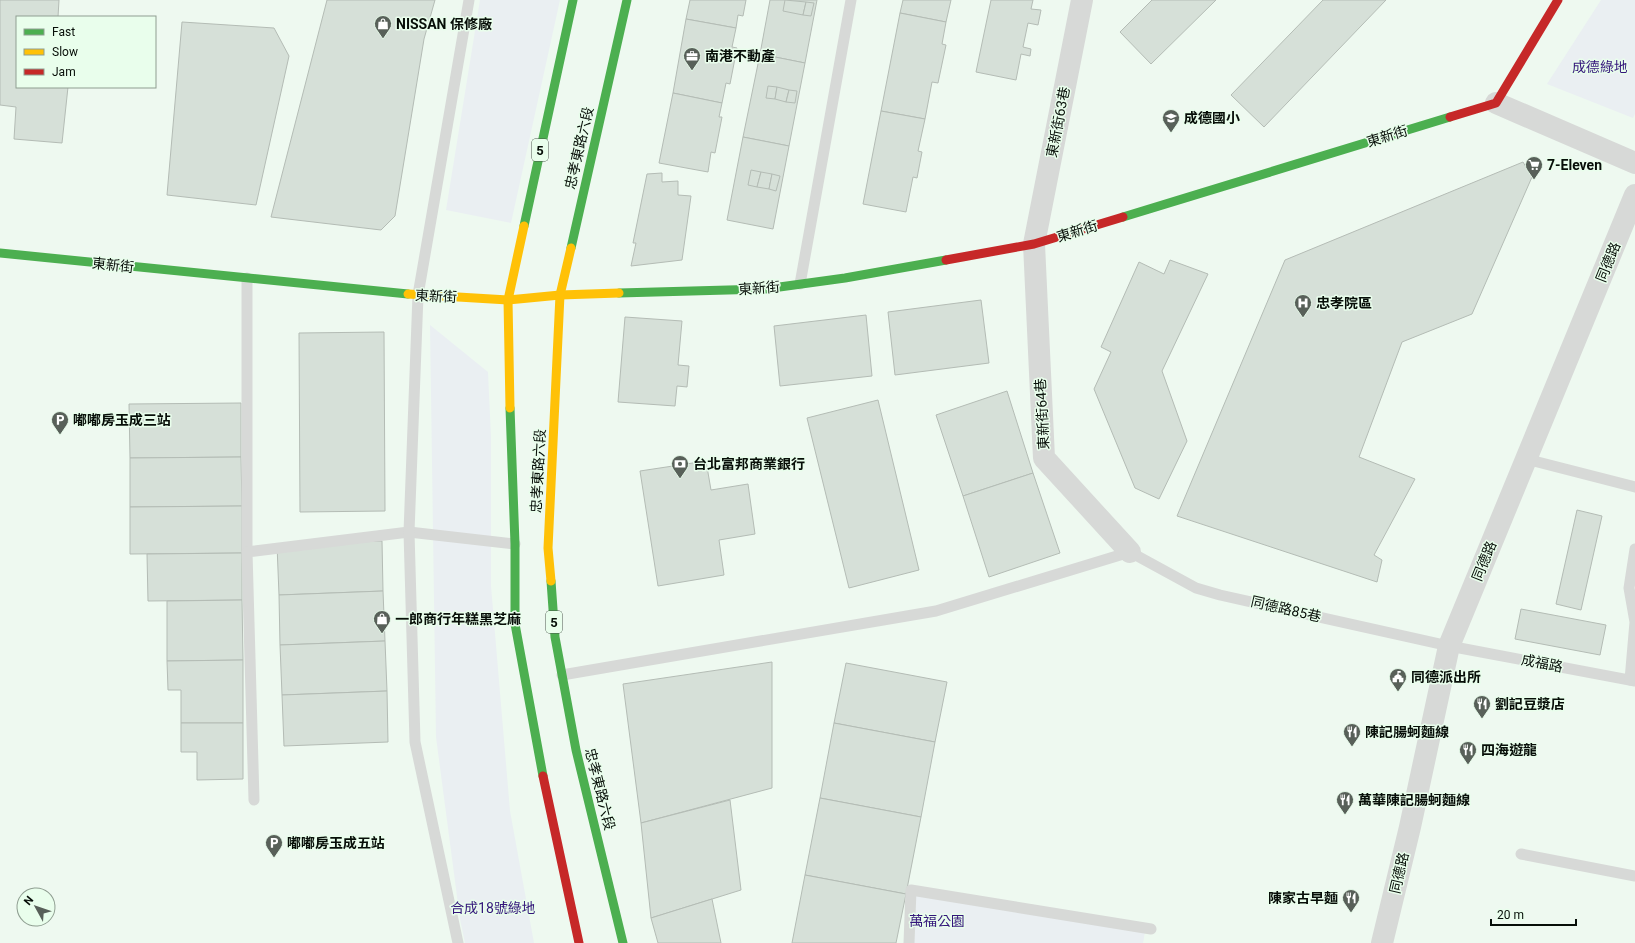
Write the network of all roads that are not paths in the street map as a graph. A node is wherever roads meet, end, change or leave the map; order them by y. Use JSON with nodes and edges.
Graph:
{"nodes":[{"id":1,"x":469,"y":0,"type":"edge"},
{"id":2,"x":573,"y":0,"type":"edge"},
{"id":3,"x":626,"y":0,"type":"edge"},
{"id":4,"x":851,"y":0,"type":"edge"},
{"id":5,"x":1082,"y":0,"type":"edge"},
{"id":6,"x":1558,"y":0,"type":"edge"},
{"id":7,"x":1496,"y":103,"type":"junction"},
{"id":8,"x":1635,"y":163,"type":"edge"},
{"id":9,"x":1635,"y":195,"type":"edge"},
{"id":10,"x":1034,"y":244,"type":"junction"},
{"id":11,"x":0,"y":253,"type":"edge"},
{"id":12,"x":247,"y":278,"type":"junction"},
{"id":13,"x":800,"y":284,"type":"junction"},
{"id":14,"x":418,"y":295,"type":"junction"},
{"id":15,"x":560,"y":295,"type":"junction"},
{"id":16,"x":508,"y":300,"type":"junction"},
{"id":17,"x":1526,"y":459,"type":"junction"},
{"id":18,"x":1635,"y":487,"type":"edge"},
{"id":19,"x":409,"y":532,"type":"junction"},
{"id":20,"x":515,"y":544,"type":"junction"},
{"id":21,"x":1635,"y":549,"type":"edge"},
{"id":22,"x":247,"y":552,"type":"junction"},
{"id":23,"x":1130,"y":552,"type":"junction"},
{"id":24,"x":1449,"y":646,"type":"junction"},
{"id":25,"x":562,"y":675,"type":"junction"},
{"id":26,"x":1633,"y":680,"type":"edge"},
{"id":27,"x":254,"y":800,"type":"dead end"},
{"id":28,"x":1521,"y":854,"type":"dead end"},
{"id":29,"x":1635,"y":876,"type":"edge"},
{"id":30,"x":1151,"y":929,"type":"dead end"},
{"id":31,"x":458,"y":943,"type":"edge"},
{"id":32,"x":579,"y":943,"type":"edge"},
{"id":33,"x":623,"y":943,"type":"edge"},
{"id":34,"x":909,"y":943,"type":"edge"},
{"id":35,"x":1382,"y":943,"type":"edge"}],
"edges":[{"from":1,"to":14,"type":"lane"},
{"from":2,"to":16,"type":"main road","name":"忠孝東路六段","number":"5"},
{"from":3,"to":15,"type":"main road","name":"忠孝東路六段","number":"5"},
{"from":4,"to":13,"type":"lane"},
{"from":5,"to":10,"type":"street","name":"東新街63巷"},
{"from":6,"to":7,"type":"main road"},
{"from":7,"to":8,"type":"street"},
{"from":7,"to":10,"type":"main road","name":"東新街"},
{"from":9,"to":17,"type":"street","name":"同德路"},
{"from":10,"to":13,"type":"main road","name":"東新街"},
{"from":10,"to":23,"type":"street","name":"東新街64巷"},
{"from":11,"to":12,"type":"main road","name":"東新街"},
{"from":12,"to":14,"type":"main road","name":"東新街"},
{"from":12,"to":22,"type":"lane"},
{"from":13,"to":15,"type":"main road","name":"東新街"},
{"from":14,"to":16,"type":"main road","name":"東新街"},
{"from":14,"to":19,"type":"lane"},
{"from":15,"to":16,"type":"main road","name":"東新街"},
{"from":15,"to":25,"type":"main road","name":"忠孝東路六段","number":"5"},
{"from":16,"to":20,"type":"main road","name":"忠孝東路六段","number":"5"},
{"from":17,"to":18,"type":"lane"},
{"from":17,"to":24,"type":"street","name":"同德路"},
{"from":19,"to":20,"type":"lane"},
{"from":19,"to":22,"type":"lane"},
{"from":19,"to":31,"type":"lane"},
{"from":20,"to":32,"type":"main road","name":"忠孝東路六段","number":"5"},
{"from":21,"to":26,"type":"lane"},
{"from":22,"to":27,"type":"lane"},
{"from":23,"to":24,"type":"lane","name":"同德路85巷"},
{"from":23,"to":25,"type":"lane"},
{"from":24,"to":26,"type":"lane","name":"成福路"},
{"from":24,"to":35,"type":"street","name":"同德路"},
{"from":25,"to":33,"type":"main road","name":"忠孝東路六段","number":"5"},
{"from":28,"to":29,"type":"lane"},
{"from":30,"to":34,"type":"lane"}]}
